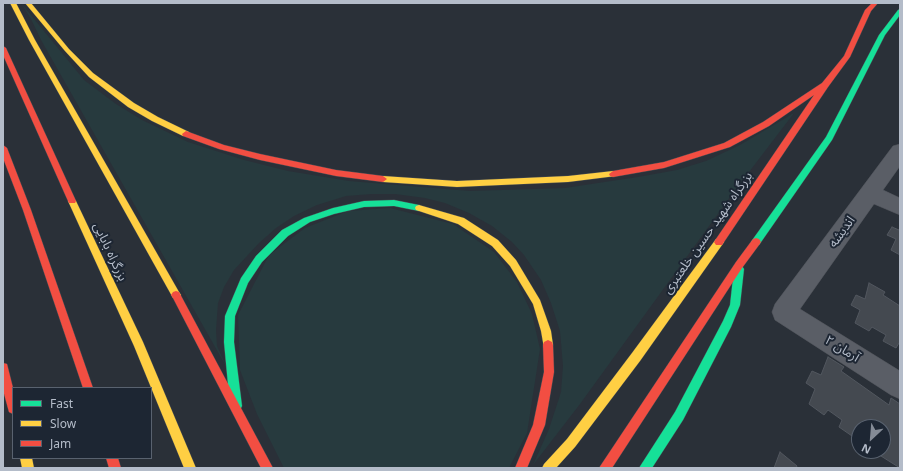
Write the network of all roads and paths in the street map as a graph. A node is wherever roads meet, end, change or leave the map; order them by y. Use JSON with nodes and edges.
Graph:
{"nodes":[{"id":1,"x":13,"y":3,"type":"edge"},
{"id":2,"x":28,"y":3,"type":"edge"},
{"id":3,"x":875,"y":3,"type":"edge"},
{"id":4,"x":900,"y":11,"type":"edge"},
{"id":5,"x":3,"y":48,"type":"edge"},
{"id":6,"x":825,"y":85,"type":"junction"},
{"id":7,"x":3,"y":148,"type":"edge"},
{"id":8,"x":900,"y":151,"type":"edge"},
{"id":9,"x":870,"y":194,"type":"junction"},
{"id":10,"x":900,"y":208,"type":"edge"},
{"id":11,"x":739,"y":265,"type":"junction"},
{"id":12,"x":784,"y":312,"type":"joint"},
{"id":13,"x":3,"y":368,"type":"edge"},
{"id":14,"x":900,"y":386,"type":"edge"},
{"id":15,"x":88,"y":387,"type":"edge"},
{"id":16,"x":12,"y":404,"type":"edge"},
{"id":17,"x":236,"y":406,"type":"junction"},
{"id":18,"x":190,"y":468,"type":"edge"},
{"id":19,"x":267,"y":468,"type":"edge"},
{"id":20,"x":521,"y":468,"type":"edge"},
{"id":21,"x":548,"y":468,"type":"edge"},
{"id":22,"x":605,"y":468,"type":"edge"},
{"id":23,"x":646,"y":468,"type":"edge"}],
"edges":[{"from":1,"to":17,"type":"highway"},
{"from":2,"to":6,"type":"highway"},
{"from":3,"to":6,"type":"highway","name":"بزرگراه شهید حسین خلعتبری"},
{"from":4,"to":11,"type":"highway"},
{"from":5,"to":18,"type":"highway","name":"بزرگراه بابایی"},
{"from":6,"to":21,"type":"highway","name":"بزرگراه شهید حسین خلعتبری"},
{"from":7,"to":15,"type":"highway"},
{"from":8,"to":9,"type":"street","name":"اندیشه"},
{"from":9,"to":10,"type":"street"},
{"from":9,"to":12,"type":"street","name":"اندیشه"},
{"from":11,"to":22,"type":"highway"},
{"from":11,"to":23,"type":"highway"},
{"from":12,"to":14,"type":"street","name":"آرمان ۲"},
{"from":13,"to":16,"type":"highway"},
{"from":17,"to":19,"type":"highway"},
{"from":17,"to":20,"type":"highway"}]}
